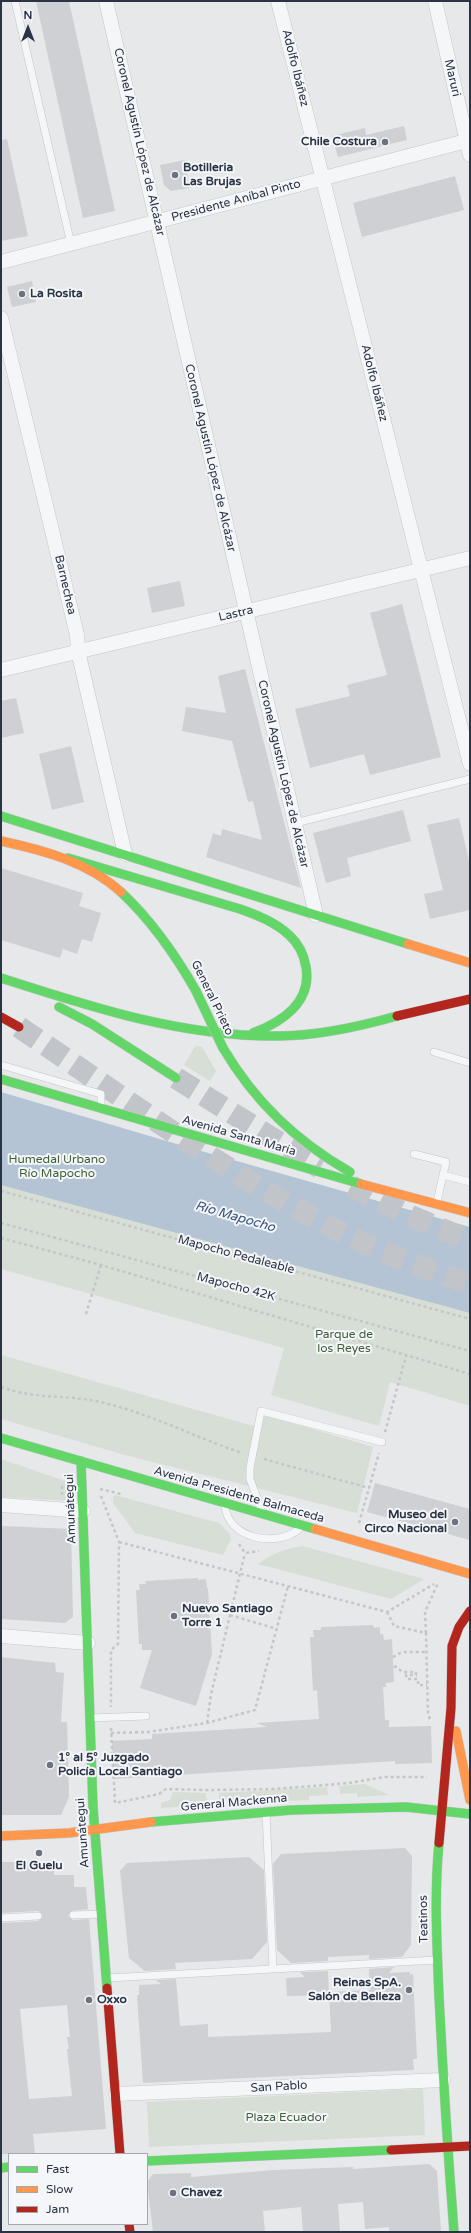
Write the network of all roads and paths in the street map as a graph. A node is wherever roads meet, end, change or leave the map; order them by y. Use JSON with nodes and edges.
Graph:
{"nodes":[{"id":1,"x":15,"y":1,"type":"edge"},
{"id":2,"x":106,"y":1,"type":"edge"},
{"id":3,"x":278,"y":1,"type":"edge"},
{"id":4,"x":434,"y":1,"type":"edge"},
{"id":5,"x":468,"y":141,"type":"edge"},
{"id":6,"x":470,"y":155,"type":"edge"},
{"id":7,"x":322,"y":179,"type":"junction"},
{"id":8,"x":157,"y":222,"type":"junction"},
{"id":9,"x":71,"y":244,"type":"junction"},
{"id":10,"x":1,"y":262,"type":"edge"},
{"id":11,"x":1,"y":318,"type":"edge"},
{"id":12,"x":470,"y":558,"type":"edge"},
{"id":13,"x":421,"y":570,"type":"junction"},
{"id":14,"x":246,"y":612,"type":"junction"},
{"id":15,"x":78,"y":651,"type":"junction"},
{"id":16,"x":1,"y":670,"type":"edge"},
{"id":17,"x":470,"y":764,"type":"edge"},
{"id":18,"x":470,"y":779,"type":"edge"},
{"id":19,"x":1,"y":816,"type":"edge"},
{"id":20,"x":295,"y":823,"type":"junction"},
{"id":21,"x":1,"y":841,"type":"edge"},
{"id":22,"x":124,"y":854,"type":"junction"},
{"id":23,"x":68,"y":858,"type":"junction"},
{"id":24,"x":316,"y":915,"type":"junction"},
{"id":25,"x":470,"y":964,"type":"edge"},
{"id":26,"x":1,"y":979,"type":"edge"},
{"id":27,"x":470,"y":998,"type":"edge"},
{"id":28,"x":1,"y":1017,"type":"edge"},
{"id":29,"x":19,"y":1027,"type":"tunnel mouth"},
{"id":30,"x":240,"y":1036,"type":"junction"},
{"id":31,"x":434,"y":1052,"type":"dead end"},
{"id":32,"x":470,"y":1063,"type":"edge"},
{"id":33,"x":1,"y":1065,"type":"edge"},
{"id":34,"x":176,"y":1078,"type":"tunnel mouth"},
{"id":35,"x":1,"y":1079,"type":"edge"},
{"id":36,"x":101,"y":1108,"type":"junction"},
{"id":37,"x":414,"y":1154,"type":"dead end"},
{"id":38,"x":443,"y":1175,"type":"junction"},
{"id":39,"x":470,"y":1182,"type":"edge"},
{"id":40,"x":1,"y":1191,"type":"edge"},
{"id":41,"x":386,"y":1191,"type":"junction"},
{"id":42,"x":436,"y":1204,"type":"junction"},
{"id":43,"x":470,"y":1212,"type":"edge"},
{"id":44,"x":1,"y":1223,"type":"edge"},
{"id":45,"x":1,"y":1238,"type":"edge"},
{"id":46,"x":101,"y":1265,"type":"junction"},
{"id":47,"x":86,"y":1314,"type":"dead end"},
{"id":48,"x":470,"y":1319,"type":"edge"},
{"id":49,"x":470,"y":1351,"type":"edge"},
{"id":50,"x":470,"y":1374,"type":"edge"},
{"id":51,"x":1,"y":1387,"type":"edge"},
{"id":52,"x":1,"y":1438,"type":"edge"},
{"id":53,"x":382,"y":1442,"type":"dead end"},
{"id":54,"x":251,"y":1456,"type":"junction"},
{"id":55,"x":81,"y":1461,"type":"junction"},
{"id":56,"x":97,"y":1467,"type":"junction"},
{"id":57,"x":369,"y":1488,"type":"dead end"},
{"id":58,"x":225,"y":1504,"type":"junction"},
{"id":59,"x":1,"y":1505,"type":"edge"},
{"id":60,"x":83,"y":1511,"type":"junction"},
{"id":61,"x":264,"y":1515,"type":"junction"},
{"id":62,"x":302,"y":1526,"type":"junction"},
{"id":63,"x":119,"y":1542,"type":"junction"},
{"id":64,"x":245,"y":1553,"type":"dead end"},
{"id":65,"x":239,"y":1573,"type":"junction"},
{"id":66,"x":470,"y":1574,"type":"edge"},
{"id":67,"x":439,"y":1581,"type":"dead end"},
{"id":68,"x":288,"y":1586,"type":"junction"},
{"id":69,"x":470,"y":1611,"type":"edge"},
{"id":70,"x":387,"y":1612,"type":"junction"},
{"id":71,"x":230,"y":1615,"type":"junction"},
{"id":72,"x":277,"y":1629,"type":"junction"},
{"id":73,"x":1,"y":1636,"type":"edge"},
{"id":74,"x":88,"y":1643,"type":"junction"},
{"id":75,"x":427,"y":1652,"type":"junction"},
{"id":76,"x":393,"y":1657,"type":"dead end"},
{"id":77,"x":394,"y":1666,"type":"dead end"},
{"id":78,"x":427,"y":1685,"type":"junction"},
{"id":79,"x":451,"y":1708,"type":"junction"},
{"id":80,"x":146,"y":1716,"type":"dead end"},
{"id":81,"x":111,"y":1717,"type":"junction"},
{"id":82,"x":90,"y":1718,"type":"junction"},
{"id":83,"x":207,"y":1723,"type":"junction"},
{"id":84,"x":434,"y":1726,"type":"dead end"},
{"id":85,"x":111,"y":1733,"type":"junction"},
{"id":86,"x":428,"y":1777,"type":"dead end"},
{"id":87,"x":470,"y":1800,"type":"edge"},
{"id":88,"x":442,"y":1811,"type":"junction"},
{"id":89,"x":266,"y":1812,"type":"junction"},
{"id":90,"x":470,"y":1814,"type":"edge"},
{"id":91,"x":95,"y":1830,"type":"junction"},
{"id":92,"x":1,"y":1836,"type":"edge"},
{"id":93,"x":101,"y":1914,"type":"junction"},
{"id":94,"x":73,"y":1915,"type":"dead end"},
{"id":95,"x":38,"y":1916,"type":"dead end"},
{"id":96,"x":1,"y":1918,"type":"edge"},
{"id":97,"x":437,"y":1960,"type":"junction"},
{"id":98,"x":273,"y":1969,"type":"junction"},
{"id":99,"x":106,"y":1978,"type":"junction"},
{"id":100,"x":443,"y":2080,"type":"junction"},
{"id":101,"x":116,"y":2094,"type":"junction"},
{"id":102,"x":470,"y":2146,"type":"edge"},
{"id":103,"x":448,"y":2147,"type":"junction"},
{"id":104,"x":120,"y":2153,"type":"edge"},
{"id":105,"x":148,"y":2161,"type":"edge"},
{"id":106,"x":454,"y":2232,"type":"edge"}],
"edges":[{"from":1,"to":9,"type":"lane"},
{"from":2,"to":8,"type":"street","name":"Coronel Agustín López de Alcázar"},
{"from":3,"to":7,"type":"street","name":"Adolfo Ibáñez"},
{"from":4,"to":5,"type":"street","name":"Maruri"},
{"from":5,"to":6,"type":"street","name":"Maruri"},
{"from":5,"to":7,"type":"street","name":"Presidente Aníbal Pinto"},
{"from":7,"to":8,"type":"street","name":"Presidente Aníbal Pinto"},
{"from":7,"to":13,"type":"street","name":"Adolfo Ibáñez"},
{"from":8,"to":9,"type":"street","name":"Presidente Aníbal Pinto"},
{"from":8,"to":14,"type":"street","name":"Coronel Agustín López de Alcázar"},
{"from":9,"to":10,"type":"street","name":"Presidente Aníbal Pinto"},
{"from":11,"to":15,"type":"street","name":"Barnechea"},
{"from":12,"to":13,"type":"street","name":"Lastra"},
{"from":13,"to":14,"type":"street","name":"Lastra"},
{"from":13,"to":17,"type":"street","name":"Adolfo Ibáñez"},
{"from":14,"to":15,"type":"street","name":"Lastra"},
{"from":14,"to":20,"type":"street","name":"Coronel Agustín López de Alcázar"},
{"from":15,"to":16,"type":"street","name":"Lastra"},
{"from":15,"to":22,"type":"street","name":"Barnechea"},
{"from":18,"to":20,"type":"lane"},
{"from":19,"to":22,"type":"main road"},
{"from":20,"to":24,"type":"street","name":"Coronel Agustín López de Alcázar"},
{"from":21,"to":23,"type":"main road","name":"General Prieto"},
{"from":22,"to":24,"type":"main road"},
{"from":23,"to":30,"type":"main road"},
{"from":23,"to":41,"type":"main road","name":"General Prieto","bridge":true},
{"from":24,"to":25,"type":"main road"},
{"from":26,"to":30,"type":"main road"},
{"from":26,"to":34,"type":"main road"},
{"from":27,"to":30,"type":"main road"},
{"from":28,"to":29,"type":"main road"},
{"from":31,"to":32,"type":"lane"},
{"from":33,"to":36,"type":"lane"},
{"from":35,"to":36,"type":"main road","name":"Avenida Santa María"},
{"from":36,"to":41,"type":"main road","name":"Avenida Santa María"},
{"from":37,"to":38,"type":"lane"},
{"from":38,"to":39,"type":"lane"},
{"from":38,"to":42,"type":"lane"},
{"from":40,"to":48,"type":"path","name":"Mapocho Pedaleable"},
{"from":41,"to":42,"type":"main road","name":"Avenida Santa María"},
{"from":42,"to":43,"type":"main road","name":"Avenida Santa María"},
{"from":44,"to":49,"type":"path","name":"Mapocho 42K"},
{"from":45,"to":46,"type":"path"},
{"from":46,"to":47,"type":"path"},
{"from":46,"to":50,"type":"path"},
{"from":51,"to":54,"type":"path"},
{"from":52,"to":55,"type":"main road","name":"Avenida Presidente Balmaceda"},
{"from":53,"to":54,"type":"lane"},
{"from":54,"to":57,"type":"path"},
{"from":54,"to":61,"type":"lane"},
{"from":55,"to":56,"type":"main road","name":"Avenida Presidente Balmaceda"},
{"from":55,"to":60,"type":"main road","name":"Amunátegui"},
{"from":56,"to":58,"type":"main road","name":"Avenida Presidente Balmaceda"},
{"from":56,"to":63,"type":"path"},
{"from":58,"to":61,"type":"main road","name":"Avenida Presidente Balmaceda"},
{"from":58,"to":62,"type":"lane"},
{"from":59,"to":60,"type":"street"},
{"from":60,"to":74,"type":"main road","name":"Amunátegui"},
{"from":61,"to":62,"type":"main road","name":"Avenida Presidente Balmaceda"},
{"from":62,"to":66,"type":"main road","name":"Avenida Presidente Balmaceda"},
{"from":63,"to":65,"type":"path"},
{"from":63,"to":81,"type":"path"},
{"from":64,"to":65,"type":"path"},
{"from":65,"to":68,"type":"path"},
{"from":65,"to":71,"type":"path"},
{"from":67,"to":70,"type":"path"},
{"from":68,"to":70,"type":"path"},
{"from":68,"to":72,"type":"path"},
{"from":69,"to":79,"type":"main road","name":"Teatinos"},
{"from":70,"to":75,"type":"path"},
{"from":71,"to":72,"type":"path"},
{"from":71,"to":83,"type":"path"},
{"from":72,"to":83,"type":"path"},
{"from":73,"to":74,"type":"street"},
{"from":74,"to":82,"type":"main road","name":"Amunátegui"},
{"from":75,"to":76,"type":"path"},
{"from":75,"to":78,"type":"path"},
{"from":77,"to":78,"type":"path"},
{"from":78,"to":84,"type":"path"},
{"from":79,"to":87,"type":"main road"},
{"from":79,"to":88,"type":"main road","name":"Teatinos"},
{"from":80,"to":81,"type":"lane"},
{"from":81,"to":82,"type":"lane"},
{"from":81,"to":85,"type":"path"},
{"from":82,"to":91,"type":"main road","name":"Amunátegui"},
{"from":83,"to":85,"type":"path"},
{"from":85,"to":86,"type":"path"},
{"from":88,"to":89,"type":"main road","name":"General Mackenna"},
{"from":88,"to":90,"type":"main road","name":"General Mackenna"},
{"from":88,"to":97,"type":"main road","name":"Teatinos"},
{"from":89,"to":91,"type":"main road","name":"General Mackenna"},
{"from":89,"to":98,"type":"lane"},
{"from":91,"to":92,"type":"main road","name":"General Mackenna"},
{"from":91,"to":93,"type":"main road","name":"Amunátegui"},
{"from":93,"to":94,"type":"lane"},
{"from":93,"to":99,"type":"main road","name":"Amunátegui"},
{"from":95,"to":96,"type":"lane"},
{"from":97,"to":98,"type":"lane"},
{"from":97,"to":100,"type":"main road","name":"Teatinos"},
{"from":98,"to":99,"type":"lane"},
{"from":99,"to":101,"type":"main road","name":"Amunátegui"},
{"from":100,"to":101,"type":"street","name":"San Pablo"},
{"from":100,"to":103,"type":"main road","name":"Teatinos"},
{"from":101,"to":104,"type":"main road","name":"Amunátegui"},
{"from":102,"to":103,"type":"main road"},
{"from":103,"to":105,"type":"main road"},
{"from":103,"to":106,"type":"main road","name":"Teatinos"}]}
